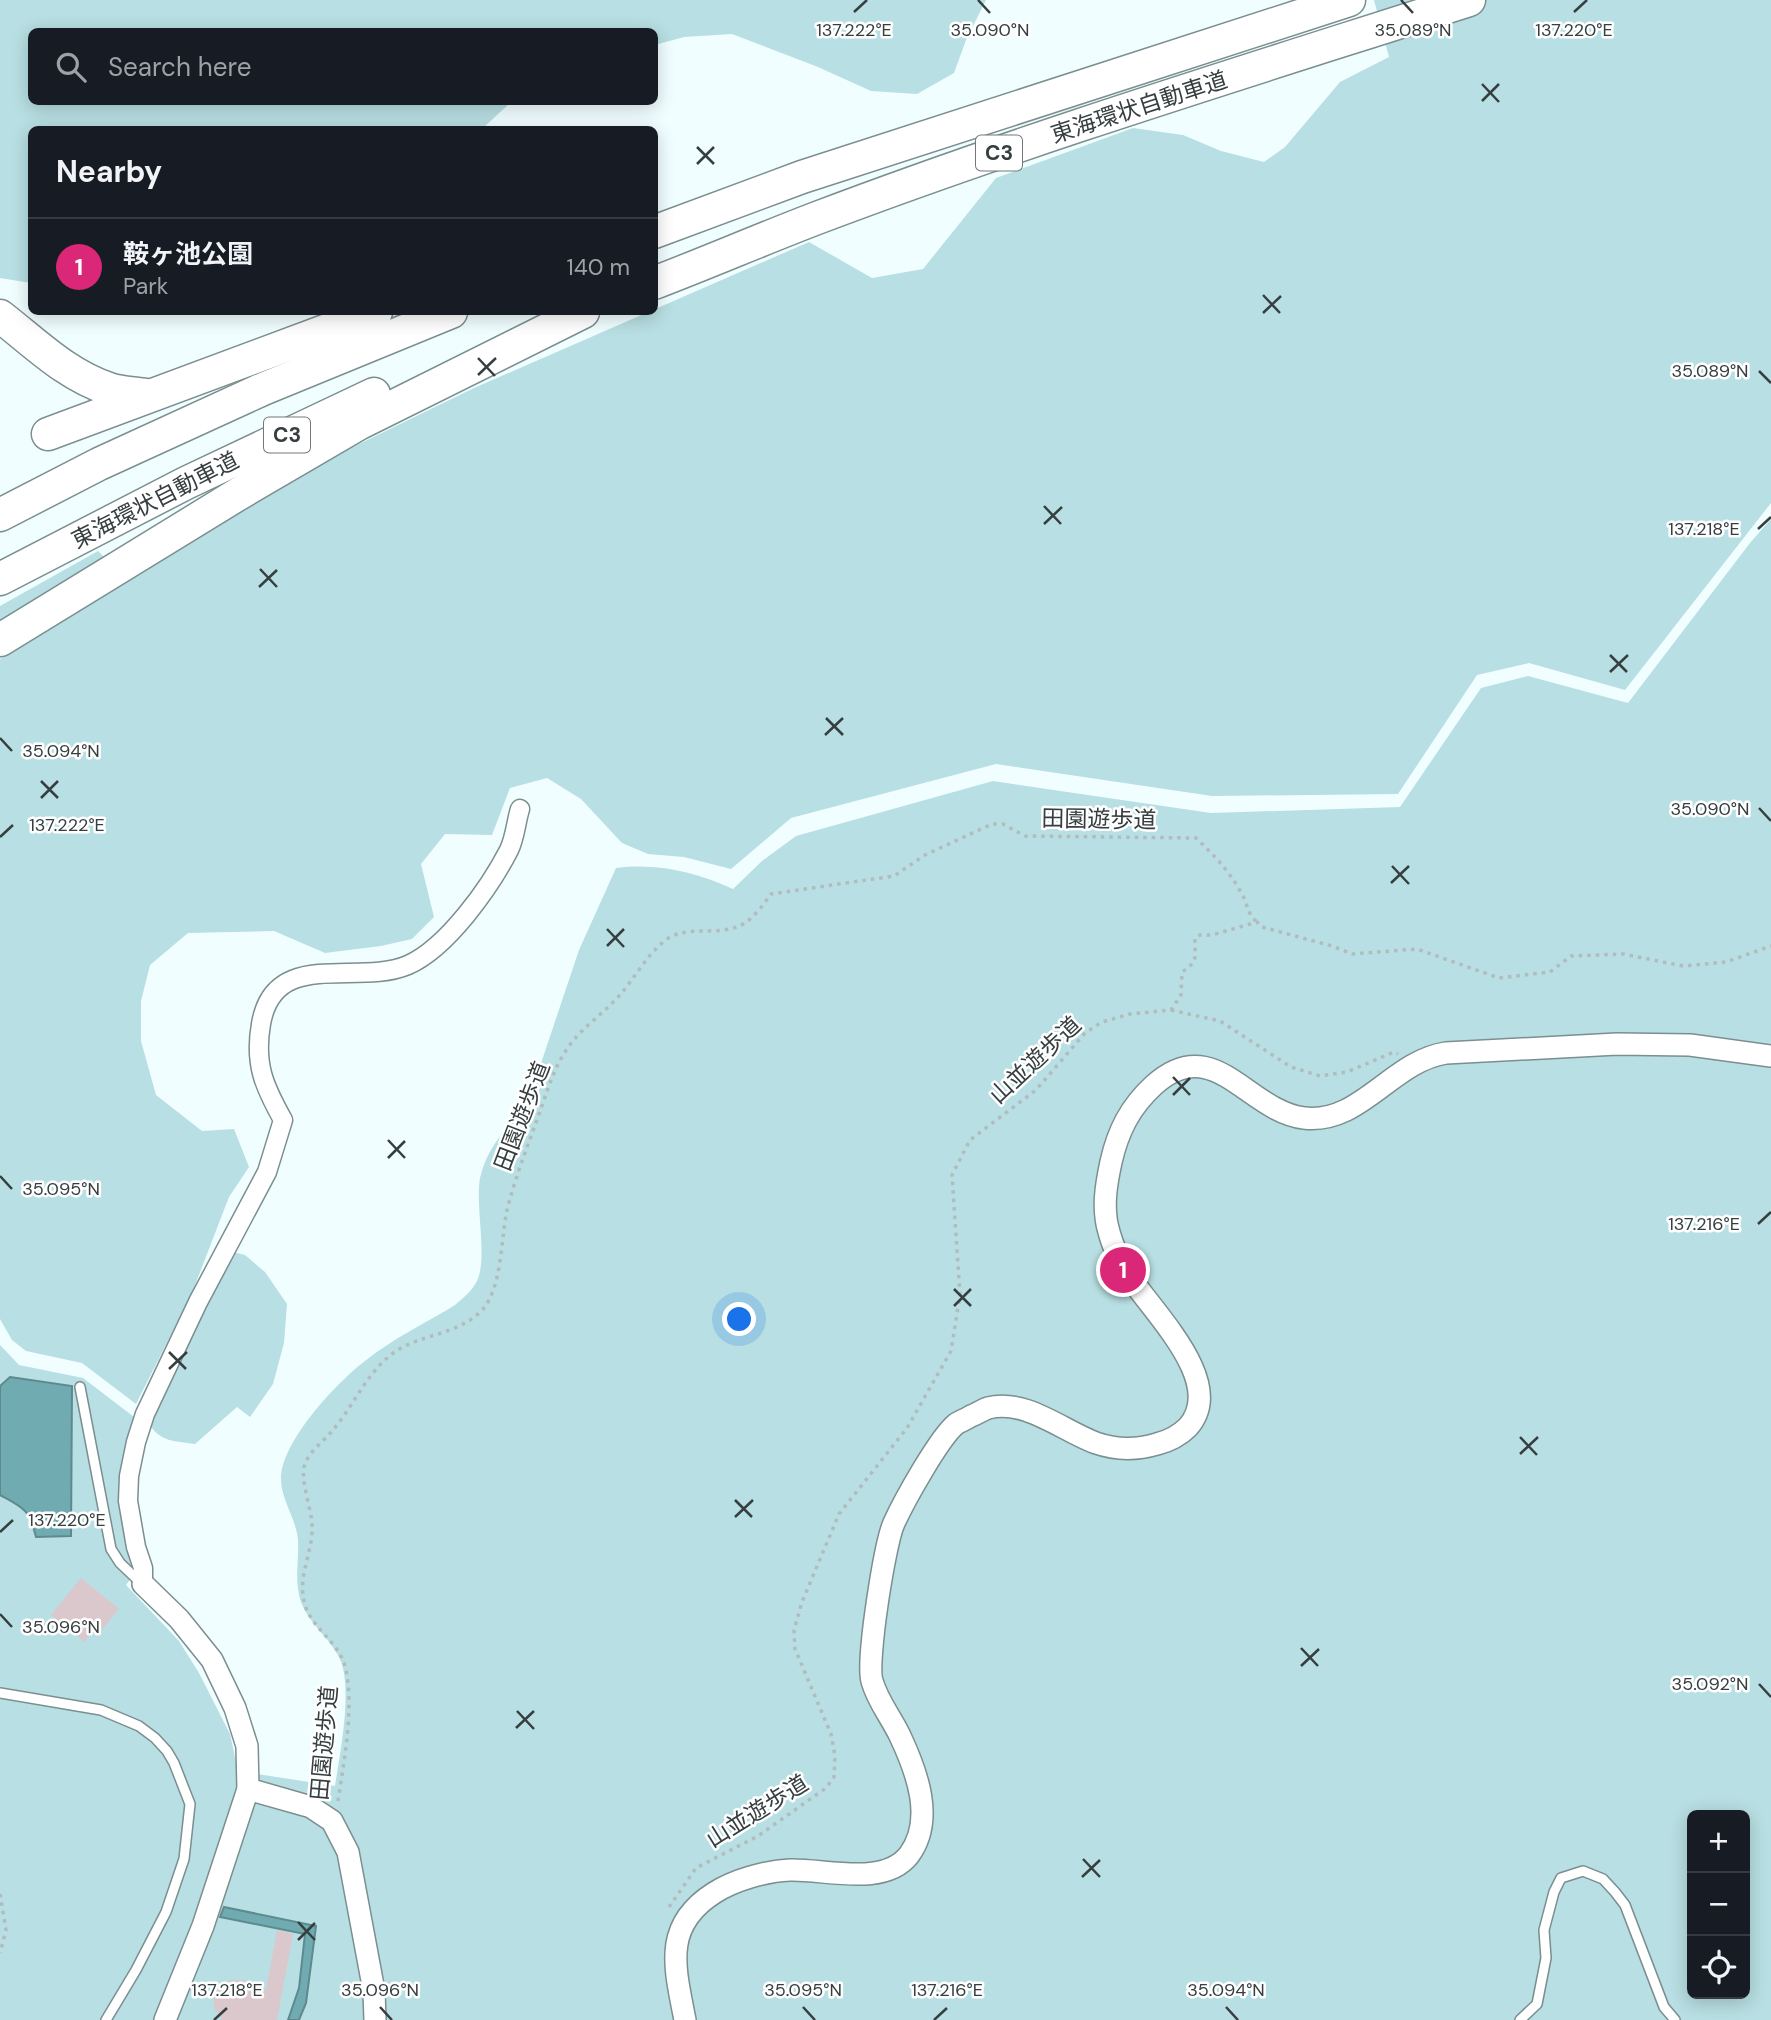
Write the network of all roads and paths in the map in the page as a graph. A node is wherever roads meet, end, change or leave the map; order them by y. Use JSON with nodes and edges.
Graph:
{"nodes":[{"id":1,"x":1469,"y":0,"type":"edge"},
{"id":2,"x":1345,"y":1,"type":"edge"},
{"id":3,"x":802,"y":177,"type":"junction"},
{"id":4,"x":658,"y":220,"type":"edge"},
{"id":5,"x":658,"y":231,"type":"edge"},
{"id":6,"x":658,"y":281,"type":"edge"},
{"id":7,"x":368,"y":315,"type":"edge"},
{"id":8,"x":445,"y":315,"type":"edge"},
{"id":9,"x":576,"y":315,"type":"edge"},
{"id":10,"x":578,"y":315,"type":"edge"},
{"id":11,"x":0,"y":316,"type":"edge"},
{"id":12,"x":149,"y":395,"type":"junction"},
{"id":13,"x":48,"y":434,"type":"dead end"},
{"id":14,"x":0,"y":515,"type":"edge"},
{"id":15,"x":0,"y":579,"type":"edge"},
{"id":16,"x":0,"y":640,"type":"edge"},
{"id":17,"x":520,"y":809,"type":"dead end"},
{"id":18,"x":1257,"y":922,"type":"junction"},
{"id":19,"x":1771,"y":946,"type":"edge"},
{"id":20,"x":1171,"y":1010,"type":"junction"},
{"id":21,"x":1771,"y":1056,"type":"edge"},
{"id":22,"x":1416,"y":1062,"type":"junction"},
{"id":23,"x":80,"y":1387,"type":"dead end"},
{"id":24,"x":142,"y":1584,"type":"junction"},
{"id":25,"x":0,"y":1693,"type":"edge"},
{"id":26,"x":248,"y":1789,"type":"junction"},
{"id":27,"x":332,"y":1821,"type":"junction"},
{"id":28,"x":0,"y":1894,"type":"edge"},
{"id":29,"x":666,"y":1913,"type":"dead end"},
{"id":30,"x":0,"y":1953,"type":"edge"},
{"id":31,"x":106,"y":2020,"type":"edge"},
{"id":32,"x":165,"y":2020,"type":"edge"},
{"id":33,"x":375,"y":2020,"type":"edge"},
{"id":34,"x":685,"y":2020,"type":"edge"},
{"id":35,"x":1520,"y":2020,"type":"edge"},
{"id":36,"x":1675,"y":2020,"type":"edge"}],
"edges":[{"from":1,"to":6,"type":"highway","name":"東海環状自動車道","number":"C3"},
{"from":2,"to":3,"type":"highway","name":"東海環状自動車道","number":"C3"},
{"from":3,"to":4,"type":"highway"},
{"from":3,"to":5,"type":"highway","name":"東海環状自動車道","number":"C3"},
{"from":7,"to":12,"type":"highway"},
{"from":8,"to":14,"type":"highway","number":"C3"},
{"from":9,"to":15,"type":"highway","name":"東海環状自動車道","number":"C3"},
{"from":10,"to":16,"type":"highway"},
{"from":11,"to":12,"type":"highway"},
{"from":12,"to":13,"type":"highway"},
{"from":17,"to":24,"type":"street"},
{"from":18,"to":19,"type":"path"},
{"from":18,"to":20,"type":"path"},
{"from":18,"to":27,"type":"path","name":"田園遊歩道"},
{"from":20,"to":22,"type":"path"},
{"from":20,"to":29,"type":"path","name":"山並遊歩道"},
{"from":21,"to":22,"type":"street"},
{"from":22,"to":34,"type":"street"},
{"from":23,"to":24,"type":"lane"},
{"from":24,"to":26,"type":"street"},
{"from":25,"to":31,"type":"lane"},
{"from":26,"to":27,"type":"street"},
{"from":26,"to":32,"type":"street"},
{"from":27,"to":33,"type":"street"},
{"from":28,"to":30,"type":"path"},
{"from":35,"to":36,"type":"lane"}]}
